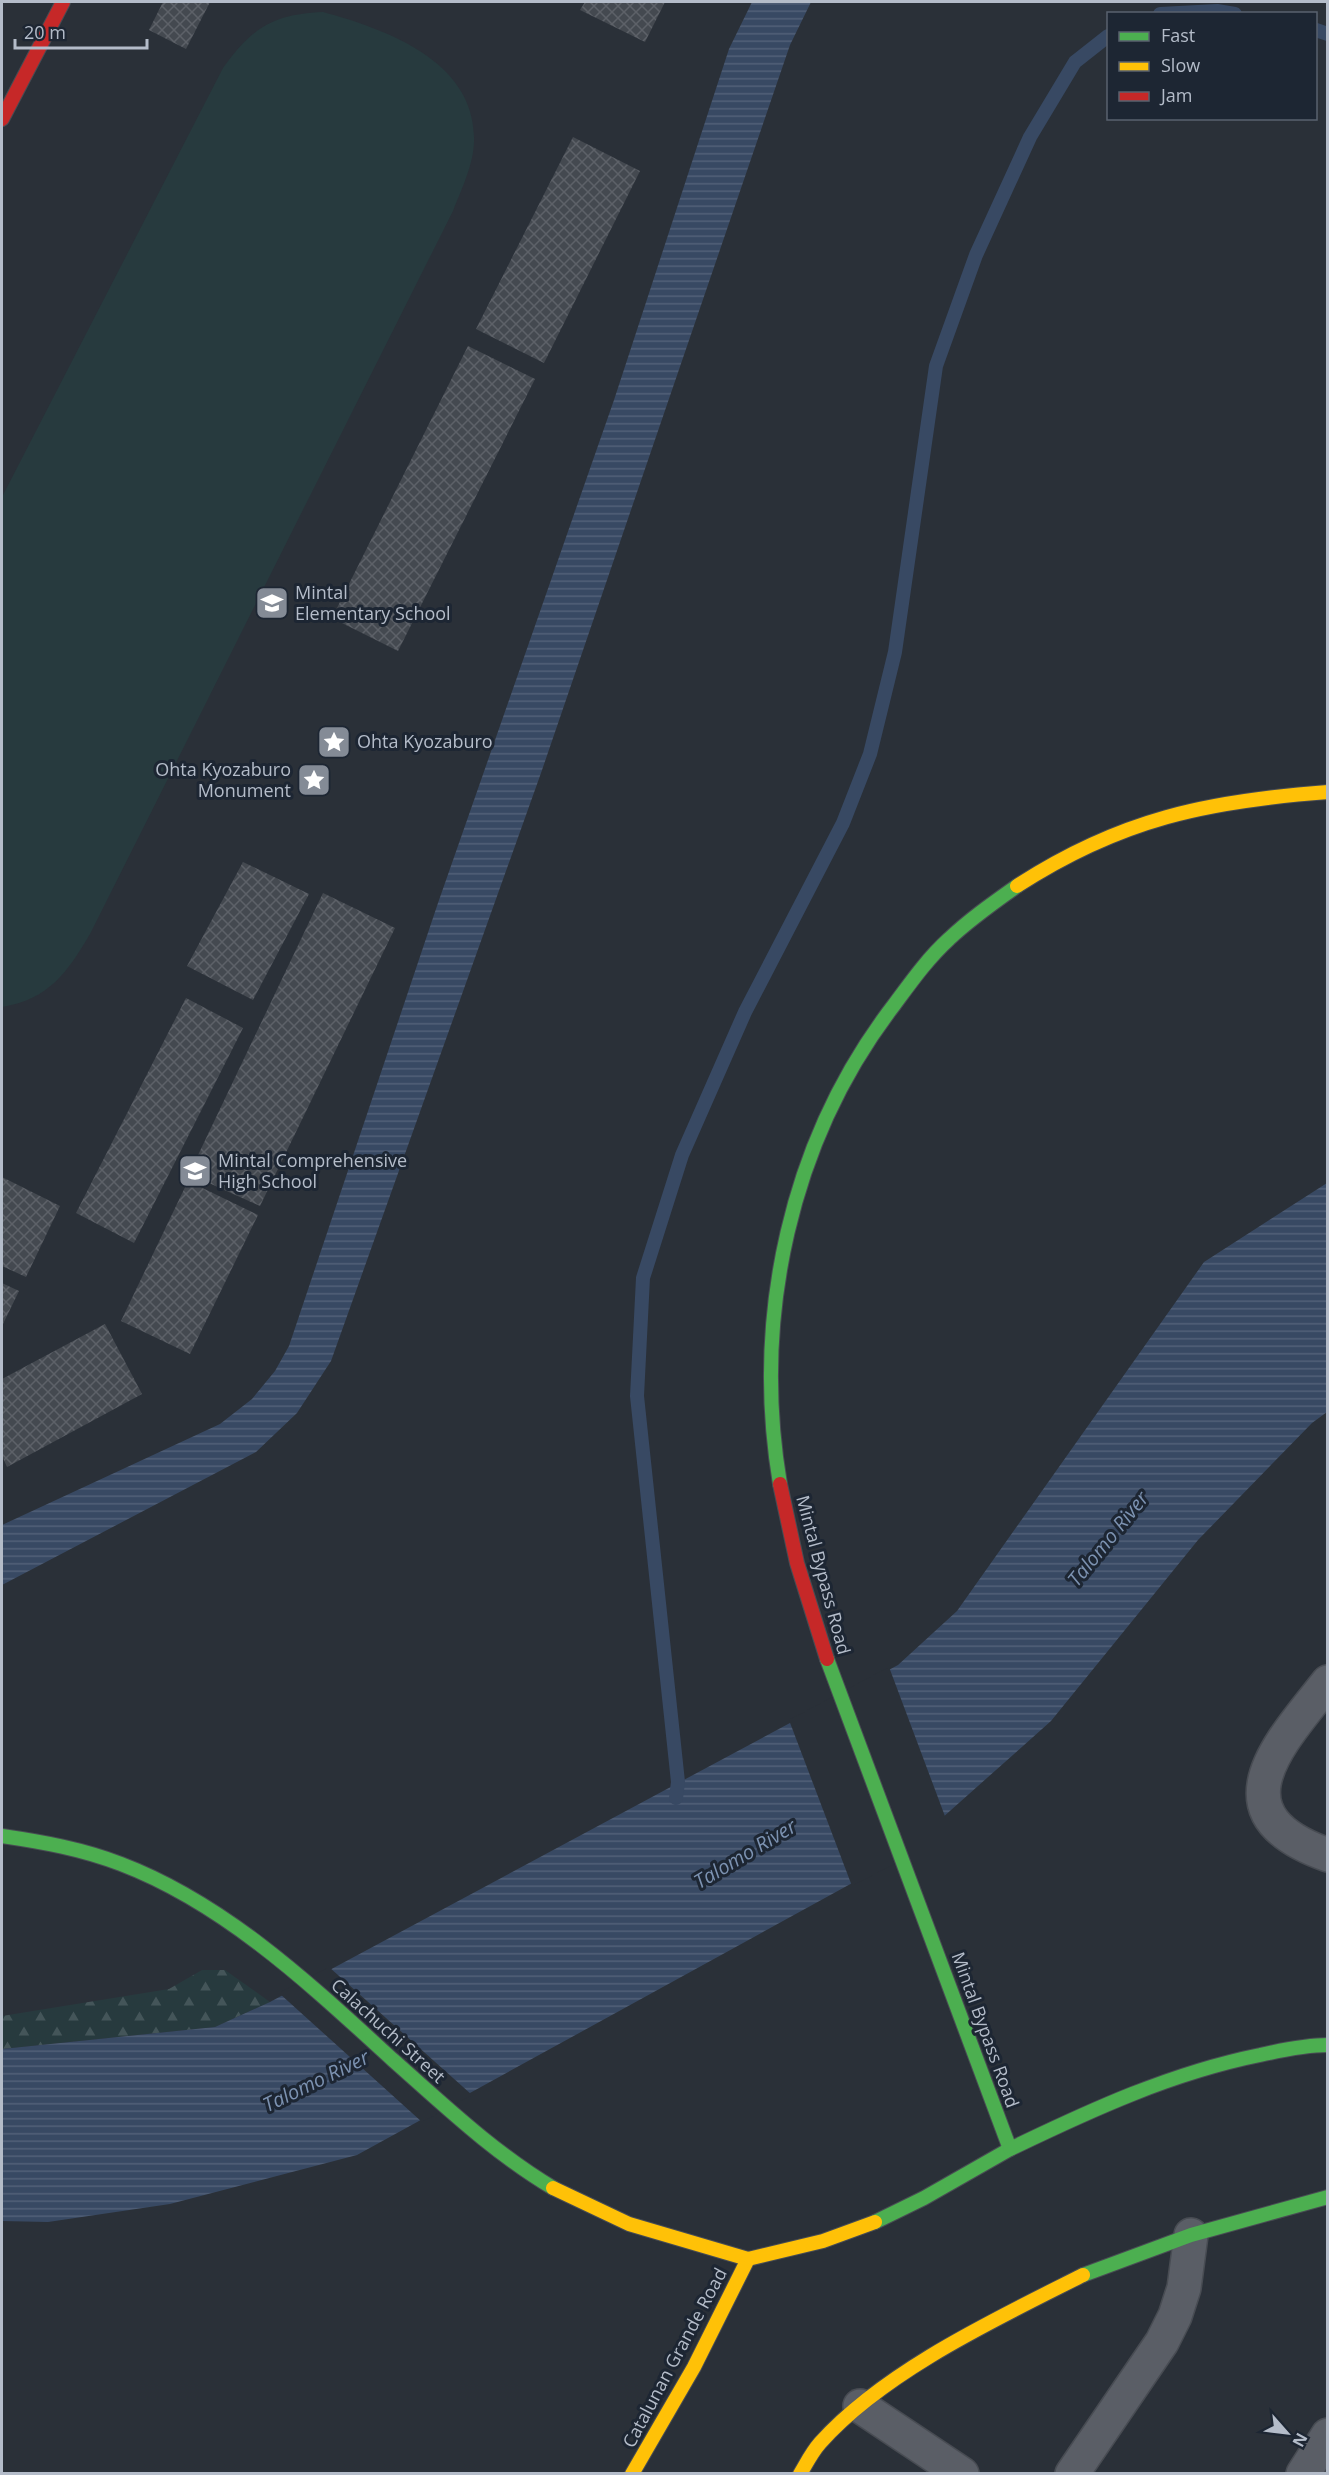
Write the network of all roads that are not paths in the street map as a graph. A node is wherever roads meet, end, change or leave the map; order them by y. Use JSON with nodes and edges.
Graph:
{"nodes":[{"id":1,"x":63,"y":2,"type":"edge"},
{"id":2,"x":5,"y":105,"type":"edge"},
{"id":3,"x":1328,"y":792,"type":"edge"},
{"id":4,"x":1328,"y":1682,"type":"edge"},
{"id":5,"x":2,"y":1836,"type":"edge"},
{"id":6,"x":1328,"y":1855,"type":"edge"},
{"id":7,"x":1328,"y":2045,"type":"edge"},
{"id":8,"x":1010,"y":2149,"type":"junction"},
{"id":9,"x":1328,"y":2197,"type":"edge"},
{"id":10,"x":1191,"y":2235,"type":"junction"},
{"id":11,"x":748,"y":2259,"type":"junction"},
{"id":12,"x":860,"y":2406,"type":"junction"},
{"id":13,"x":1328,"y":2435,"type":"edge"},
{"id":14,"x":632,"y":2474,"type":"edge"},
{"id":15,"x":800,"y":2474,"type":"edge"},
{"id":16,"x":962,"y":2474,"type":"edge"},
{"id":17,"x":1072,"y":2474,"type":"edge"},
{"id":18,"x":1303,"y":2474,"type":"edge"}],
"edges":[{"from":1,"to":2,"type":"main road"},
{"from":3,"to":8,"type":"main road","name":"Mintal Bypass Road"},
{"from":4,"to":6,"type":"street"},
{"from":5,"to":11,"type":"main road","name":"Calachuchi Street"},
{"from":7,"to":8,"type":"main road"},
{"from":8,"to":11,"type":"main road"},
{"from":9,"to":10,"type":"main road"},
{"from":10,"to":12,"type":"main road"},
{"from":10,"to":17,"type":"street"},
{"from":11,"to":14,"type":"main road","name":"Catalunan Grande Road"},
{"from":12,"to":15,"type":"main road"},
{"from":12,"to":16,"type":"street"},
{"from":13,"to":18,"type":"street"}]}
